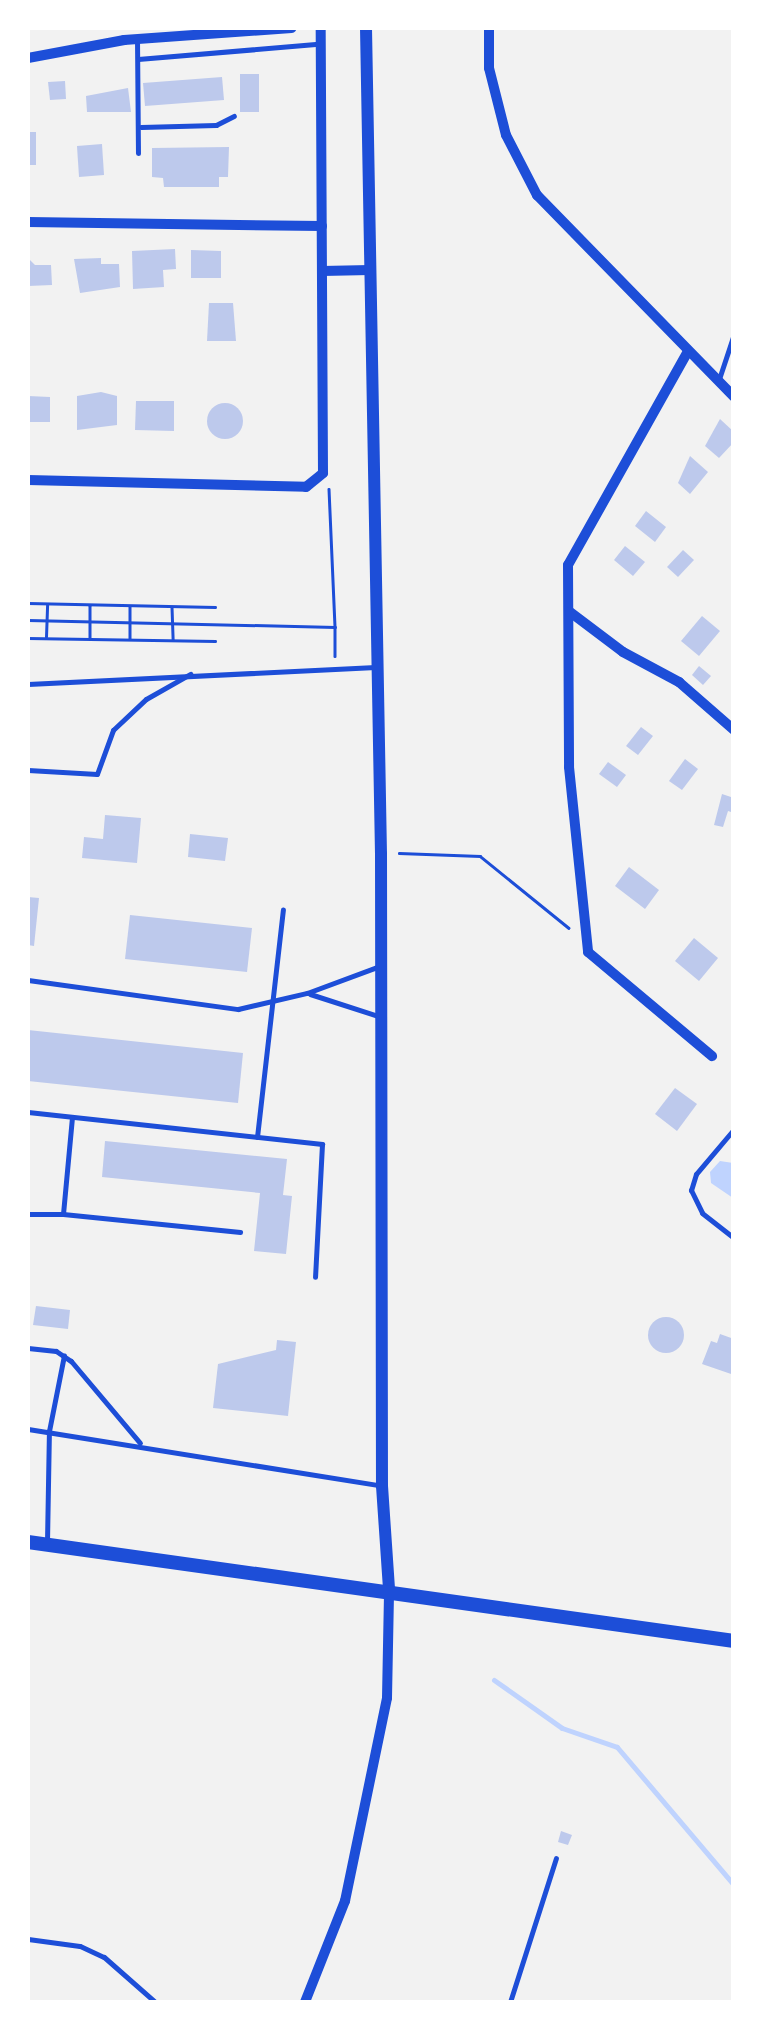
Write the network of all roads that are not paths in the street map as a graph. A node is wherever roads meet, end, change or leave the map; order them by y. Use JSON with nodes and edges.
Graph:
{"nodes":[{"id":1,"x":292,"y":28,"type":"edge"},
{"id":2,"x":321,"y":28,"type":"edge"},
{"id":3,"x":366,"y":28,"type":"edge"},
{"id":4,"x":488,"y":28,"type":"edge"},
{"id":5,"x":137,"y":40,"type":"junction"},
{"id":6,"x":321,"y":44,"type":"junction"},
{"id":7,"x":28,"y":58,"type":"edge"},
{"id":8,"x":138,"y":58,"type":"junction"},
{"id":9,"x":234,"y":116,"type":"dead end"},
{"id":10,"x":142,"y":127,"type":"junction"},
{"id":11,"x":138,"y":153,"type":"dead end"},
{"id":12,"x":28,"y":222,"type":"edge"},
{"id":13,"x":322,"y":226,"type":"junction"},
{"id":14,"x":370,"y":270,"type":"junction"},
{"id":15,"x":322,"y":271,"type":"junction"},
{"id":16,"x":734,"y":334,"type":"edge"},
{"id":17,"x":687,"y":353,"type":"junction"},
{"id":18,"x":718,"y":381,"type":"junction"},
{"id":19,"x":732,"y":396,"type":"edge"},
{"id":20,"x":28,"y":480,"type":"edge"},
{"id":21,"x":570,"y":612,"type":"junction"},
{"id":22,"x":379,"y":667,"type":"junction"},
{"id":23,"x":192,"y":673,"type":"junction"},
{"id":24,"x":28,"y":684,"type":"edge"},
{"id":25,"x":734,"y":730,"type":"edge"},
{"id":26,"x":28,"y":770,"type":"edge"},
{"id":27,"x":282,"y":909,"type":"dead end"},
{"id":28,"x":380,"y":966,"type":"junction"},
{"id":29,"x":28,"y":980,"type":"edge"},
{"id":30,"x":307,"y":993,"type":"junction"},
{"id":31,"x":274,"y":1002,"type":"junction"},
{"id":32,"x":378,"y":1016,"type":"junction"},
{"id":33,"x":712,"y":1056,"type":"dead end"},
{"id":34,"x":28,"y":1112,"type":"edge"},
{"id":35,"x":72,"y":1117,"type":"junction"},
{"id":36,"x":734,"y":1129,"type":"edge"},
{"id":37,"x":257,"y":1137,"type":"junction"},
{"id":38,"x":28,"y":1214,"type":"edge"},
{"id":39,"x":64,"y":1214,"type":"junction"},
{"id":40,"x":240,"y":1232,"type":"dead end"},
{"id":41,"x":734,"y":1238,"type":"edge"},
{"id":42,"x":315,"y":1277,"type":"dead end"},
{"id":43,"x":28,"y":1348,"type":"edge"},
{"id":44,"x":64,"y":1355,"type":"junction"},
{"id":45,"x":28,"y":1428,"type":"edge"},
{"id":46,"x":48,"y":1431,"type":"junction"},
{"id":47,"x":142,"y":1446,"type":"junction"},
{"id":48,"x":382,"y":1486,"type":"junction"},
{"id":49,"x":28,"y":1542,"type":"edge"},
{"id":50,"x":47,"y":1544,"type":"junction"},
{"id":51,"x":389,"y":1590,"type":"junction"},
{"id":52,"x":734,"y":1640,"type":"edge"},
{"id":53,"x":556,"y":1858,"type":"dead end"},
{"id":54,"x":28,"y":1939,"type":"edge"},
{"id":55,"x":155,"y":2002,"type":"edge"},
{"id":56,"x":305,"y":2002,"type":"edge"},
{"id":57,"x":510,"y":2002,"type":"edge"}],
"edges":[{"from":1,"to":5,"type":"street"},
{"from":2,"to":6,"type":"street"},
{"from":3,"to":14,"type":"street"},
{"from":4,"to":17,"type":"street"},
{"from":5,"to":7,"type":"street"},
{"from":5,"to":8,"type":"lane"},
{"from":6,"to":8,"type":"lane"},
{"from":6,"to":13,"type":"street"},
{"from":8,"to":10,"type":"lane"},
{"from":9,"to":10,"type":"lane"},
{"from":10,"to":11,"type":"lane"},
{"from":12,"to":13,"type":"street"},
{"from":13,"to":15,"type":"street"},
{"from":14,"to":15,"type":"street"},
{"from":14,"to":22,"type":"street"},
{"from":15,"to":20,"type":"street"},
{"from":16,"to":18,"type":"lane"},
{"from":17,"to":18,"type":"street"},
{"from":17,"to":21,"type":"street"},
{"from":18,"to":19,"type":"street"},
{"from":21,"to":25,"type":"street"},
{"from":21,"to":33,"type":"street"},
{"from":22,"to":23,"type":"lane"},
{"from":22,"to":28,"type":"street"},
{"from":23,"to":24,"type":"lane"},
{"from":23,"to":26,"type":"lane"},
{"from":27,"to":31,"type":"lane"},
{"from":28,"to":30,"type":"lane"},
{"from":28,"to":32,"type":"street"},
{"from":29,"to":31,"type":"lane"},
{"from":30,"to":31,"type":"lane"},
{"from":30,"to":32,"type":"lane"},
{"from":31,"to":37,"type":"lane"},
{"from":32,"to":48,"type":"street"},
{"from":34,"to":35,"type":"lane"},
{"from":35,"to":37,"type":"lane"},
{"from":35,"to":39,"type":"lane"},
{"from":36,"to":41,"type":"lane"},
{"from":37,"to":42,"type":"lane"},
{"from":38,"to":39,"type":"lane"},
{"from":39,"to":40,"type":"lane"},
{"from":43,"to":44,"type":"lane"},
{"from":44,"to":46,"type":"lane"},
{"from":44,"to":47,"type":"lane"},
{"from":45,"to":46,"type":"lane"},
{"from":46,"to":47,"type":"lane"},
{"from":46,"to":50,"type":"lane"},
{"from":47,"to":48,"type":"lane"},
{"from":48,"to":51,"type":"street"},
{"from":49,"to":50,"type":"main road"},
{"from":50,"to":51,"type":"main road"},
{"from":51,"to":52,"type":"main road"},
{"from":51,"to":56,"type":"street"},
{"from":53,"to":57,"type":"lane"},
{"from":54,"to":55,"type":"lane"}]}
